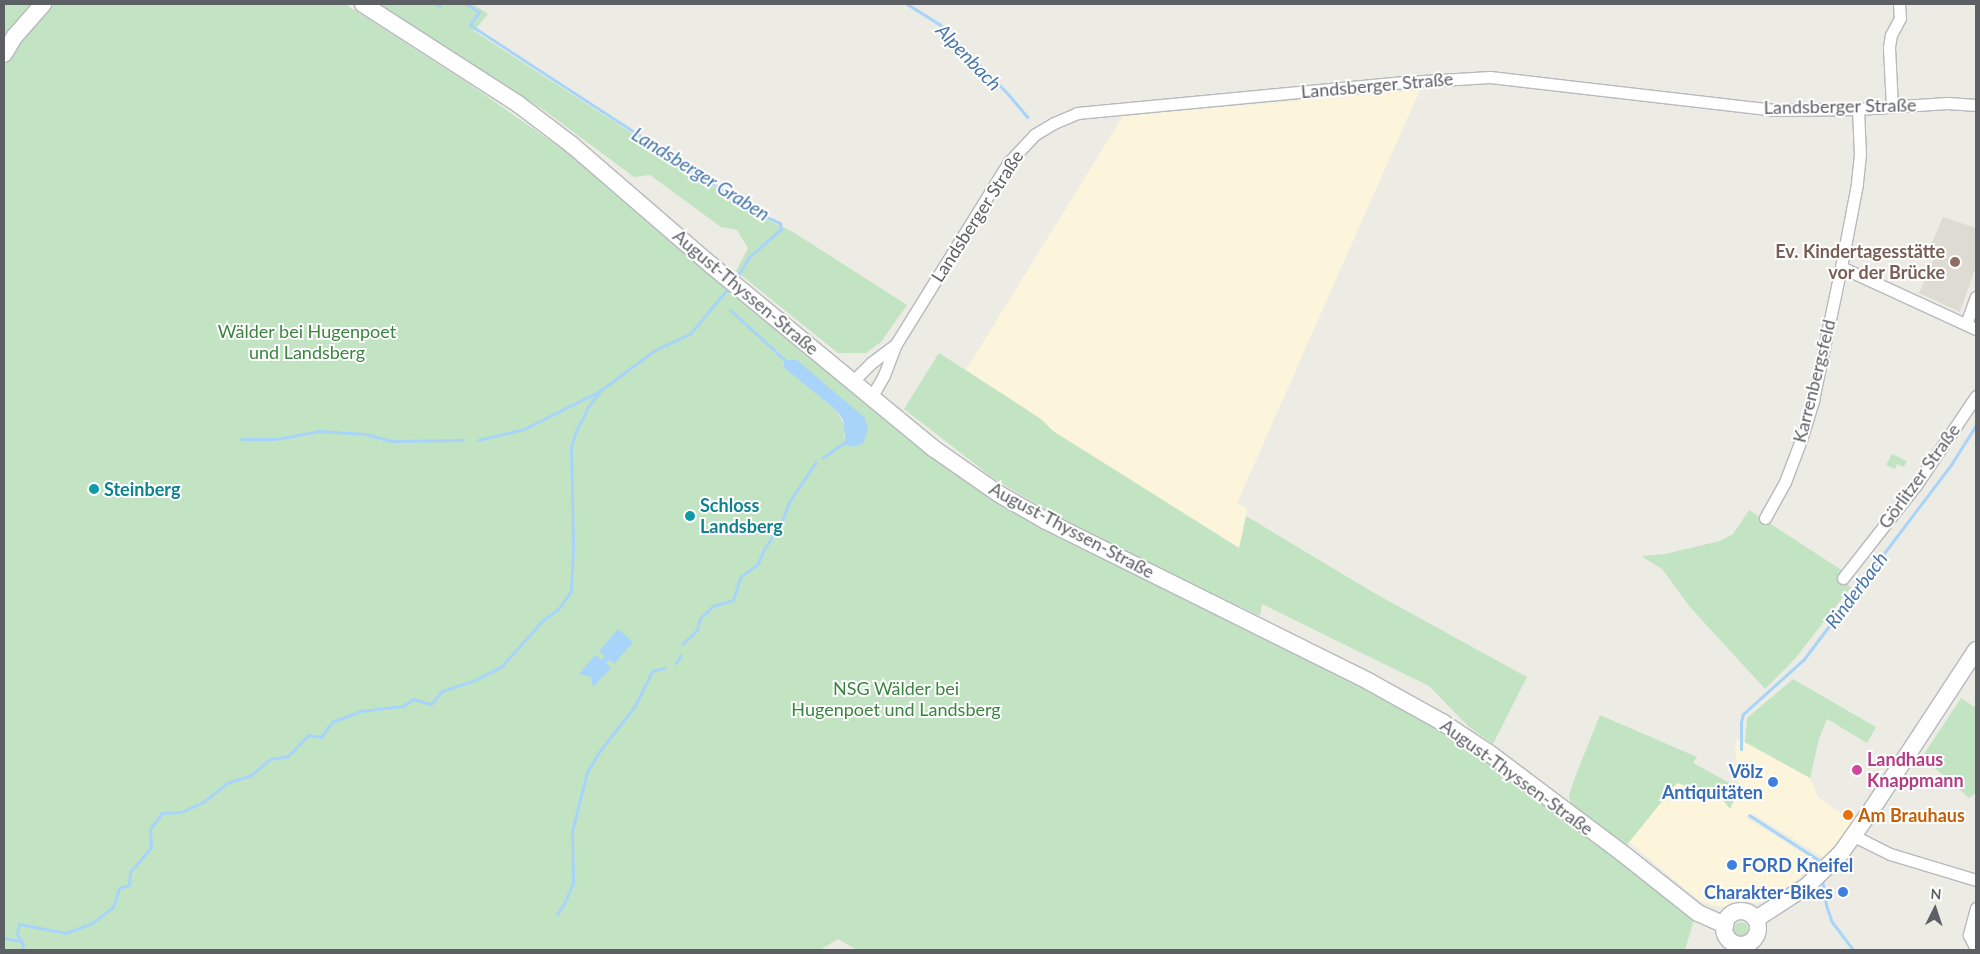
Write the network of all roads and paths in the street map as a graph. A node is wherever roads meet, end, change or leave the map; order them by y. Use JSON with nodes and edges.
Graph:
{"nodes":[{"id":1,"x":43,"y":4,"type":"edge"},
{"id":2,"x":363,"y":4,"type":"edge"},
{"id":3,"x":1899,"y":4,"type":"edge"},
{"id":4,"x":4,"y":54,"type":"edge"},
{"id":5,"x":1976,"y":104,"type":"edge"},
{"id":6,"x":1892,"y":107,"type":"junction"},
{"id":7,"x":1858,"y":109,"type":"junction"},
{"id":8,"x":1841,"y":267,"type":"junction"},
{"id":9,"x":1976,"y":297,"type":"edge"},
{"id":10,"x":1971,"y":327,"type":"edge"},
{"id":11,"x":896,"y":344,"type":"junction"},
{"id":12,"x":853,"y":381,"type":"junction"},
{"id":13,"x":872,"y":396,"type":"junction"},
{"id":14,"x":1976,"y":396,"type":"edge"},
{"id":15,"x":1765,"y":518,"type":"dead end"},
{"id":16,"x":1843,"y":578,"type":"dead end"},
{"id":17,"x":1976,"y":650,"type":"edge"},
{"id":18,"x":1854,"y":836,"type":"junction"},
{"id":19,"x":1976,"y":880,"type":"edge"},
{"id":20,"x":1976,"y":908,"type":"edge"},
{"id":21,"x":1756,"y":919,"type":"junction"},
{"id":22,"x":1725,"y":925,"type":"junction"},
{"id":23,"x":1739,"y":948,"type":"edge"},
{"id":24,"x":1976,"y":949,"type":"edge"}],
"edges":[{"from":1,"to":4,"type":"main road"},
{"from":2,"to":12,"type":"main road","name":"August-Thyssen-Straße"},
{"from":3,"to":6,"type":"street"},
{"from":5,"to":6,"type":"street","name":"Landsberger Straße"},
{"from":6,"to":7,"type":"street","name":"Landsberger Straße"},
{"from":7,"to":8,"type":"street","name":"Karrenbergsfeld"},
{"from":7,"to":11,"type":"street","name":"Landsberger Straße"},
{"from":8,"to":10,"type":"street"},
{"from":8,"to":15,"type":"street","name":"Karrenbergsfeld"},
{"from":9,"to":10,"type":"street"},
{"from":11,"to":12,"type":"street","name":"Landsberger Straße"},
{"from":11,"to":13,"type":"street","name":"Landsberger Straße"},
{"from":12,"to":13,"type":"main road","name":"August-Thyssen-Straße"},
{"from":13,"to":22,"type":"main road","name":"August-Thyssen-Straße"},
{"from":14,"to":16,"type":"street","name":"Görlitzer Straße"},
{"from":17,"to":18,"type":"main road"},
{"from":18,"to":19,"type":"street"},
{"from":18,"to":21,"type":"main road"},
{"from":20,"to":24,"type":"street"},
{"from":21,"to":22,"type":"main road"},
{"from":21,"to":23,"type":"main road"},
{"from":22,"to":23,"type":"main road"}]}
